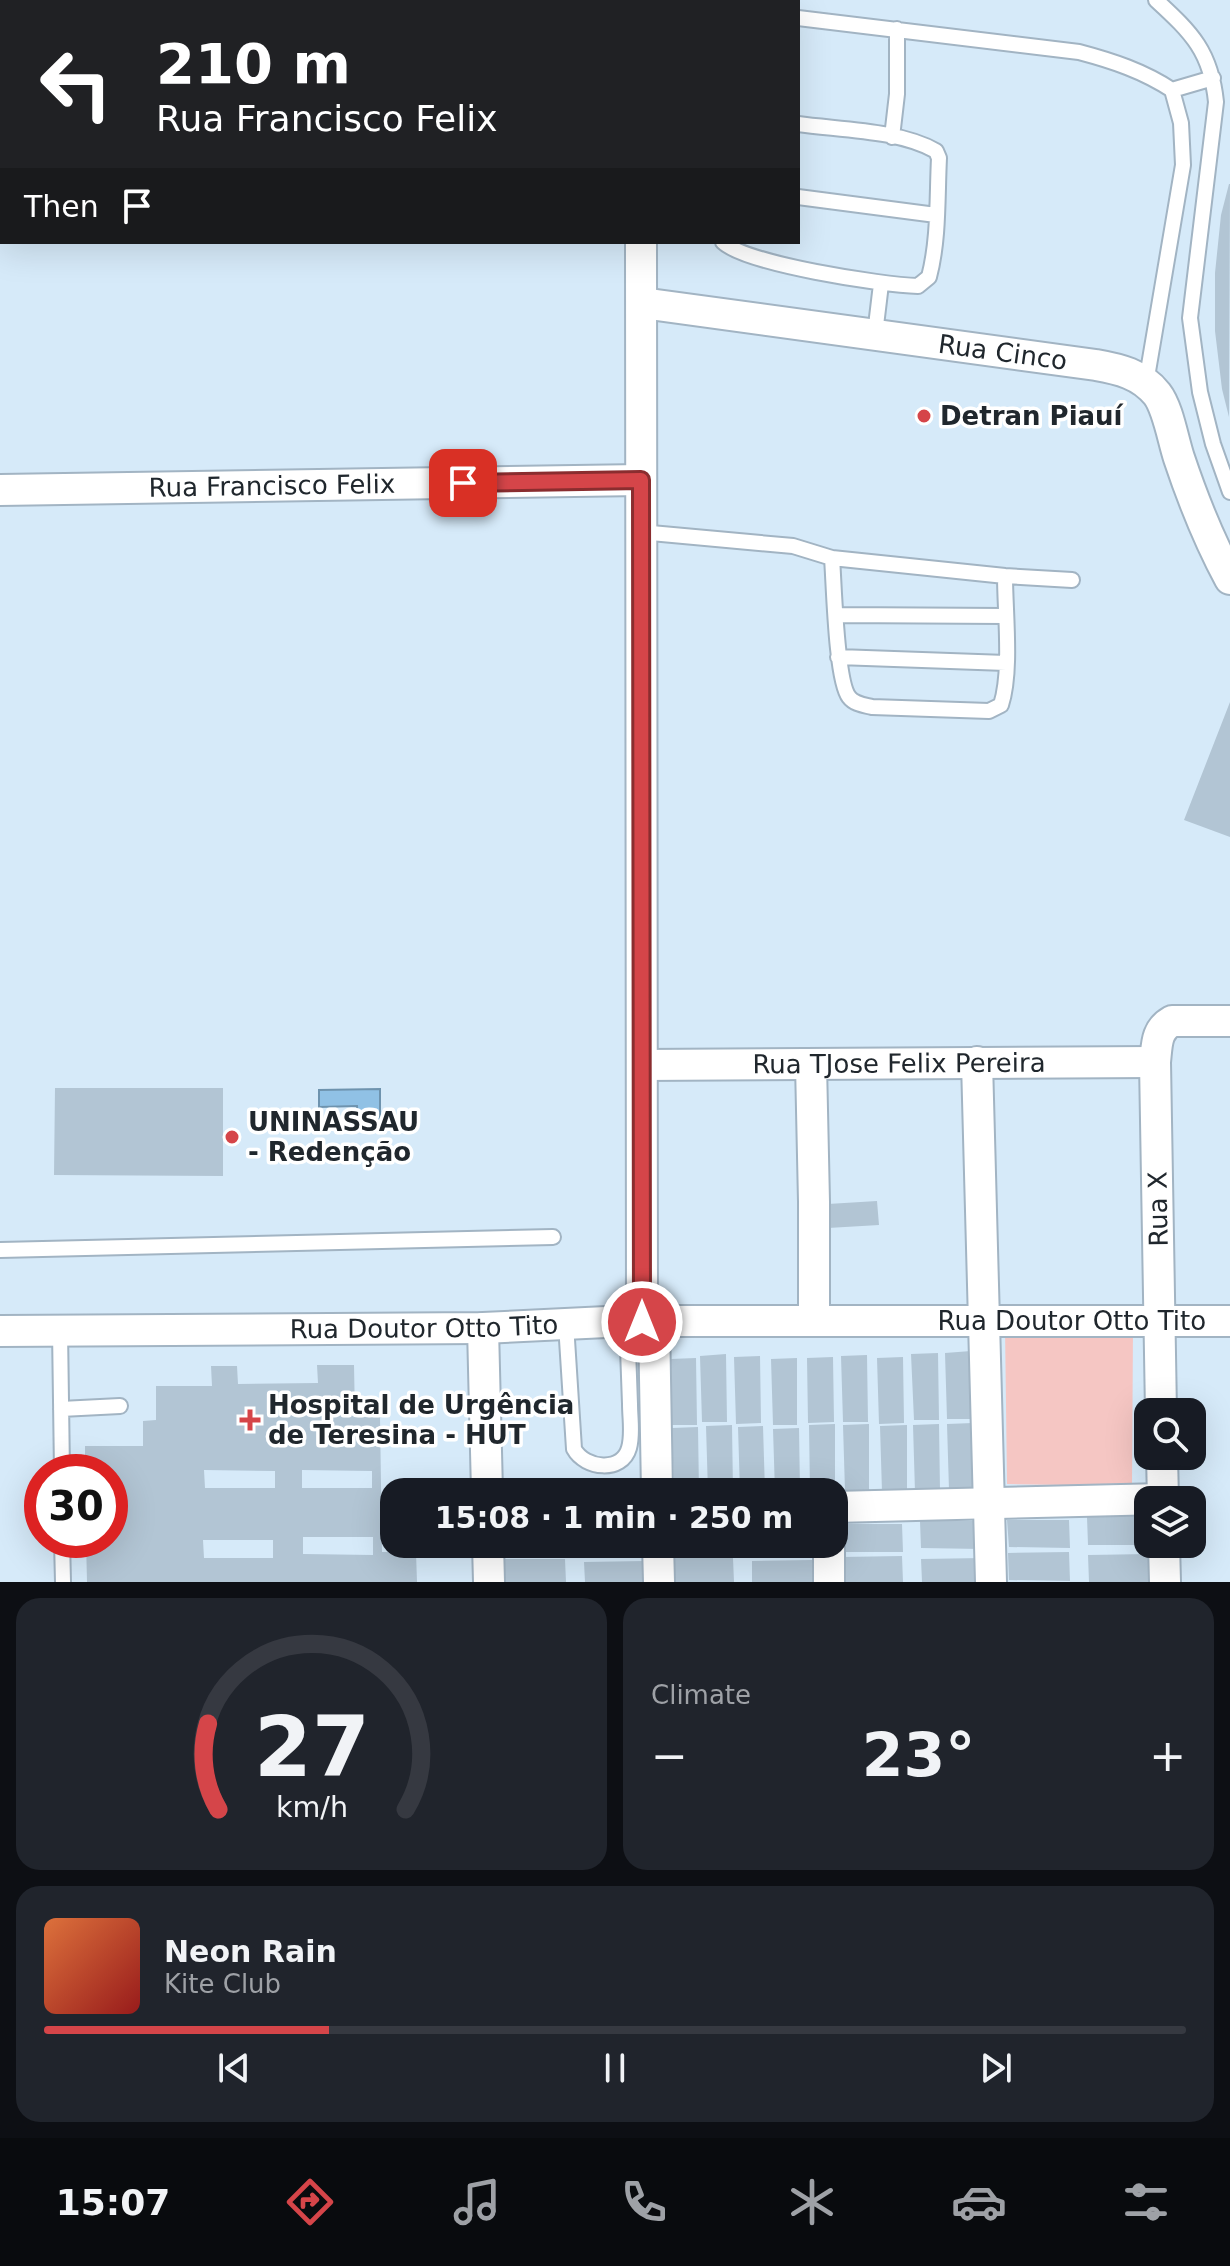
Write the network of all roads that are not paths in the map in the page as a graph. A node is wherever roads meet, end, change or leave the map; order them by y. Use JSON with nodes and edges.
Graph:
{"nodes":[{"id":1,"x":1156,"y":0,"type":"edge"},
{"id":2,"x":800,"y":18,"type":"edge"},
{"id":3,"x":897,"y":29,"type":"junction"},
{"id":4,"x":1213,"y":78,"type":"junction"},
{"id":5,"x":1172,"y":90,"type":"junction"},
{"id":6,"x":800,"y":124,"type":"edge"},
{"id":7,"x":892,"y":137,"type":"junction"},
{"id":8,"x":800,"y":197,"type":"edge"},
{"id":9,"x":936,"y":215,"type":"junction"},
{"id":10,"x":641,"y":244,"type":"edge"},
{"id":11,"x":725,"y":244,"type":"edge"},
{"id":12,"x":881,"y":284,"type":"junction"},
{"id":13,"x":642,"y":303,"type":"junction"},
{"id":14,"x":875,"y":334,"type":"junction"},
{"id":15,"x":1146,"y":383,"type":"junction"},
{"id":16,"x":641,"y":480,"type":"junction"},
{"id":17,"x":0,"y":490,"type":"edge"},
{"id":18,"x":1230,"y":492,"type":"edge"},
{"id":19,"x":640,"y":532,"type":"junction"},
{"id":20,"x":832,"y":558,"type":"junction"},
{"id":21,"x":1005,"y":576,"type":"junction"},
{"id":22,"x":1230,"y":579,"type":"edge"},
{"id":23,"x":1072,"y":580,"type":"dead end"},
{"id":24,"x":836,"y":615,"type":"junction"},
{"id":25,"x":1005,"y":616,"type":"junction"},
{"id":26,"x":838,"y":657,"type":"junction"},
{"id":27,"x":1006,"y":663,"type":"junction"},
{"id":28,"x":1230,"y":1021,"type":"edge"},
{"id":29,"x":977,"y":1062,"type":"junction"},
{"id":30,"x":1155,"y":1062,"type":"junction"},
{"id":31,"x":811,"y":1064,"type":"junction"},
{"id":32,"x":643,"y":1065,"type":"junction"},
{"id":33,"x":553,"y":1237,"type":"dead end"},
{"id":34,"x":0,"y":1250,"type":"edge"},
{"id":35,"x":641,"y":1321,"type":"junction"},
{"id":36,"x":814,"y":1321,"type":"junction"},
{"id":37,"x":1230,"y":1321,"type":"edge"},
{"id":38,"x":984,"y":1322,"type":"junction"},
{"id":39,"x":1160,"y":1323,"type":"junction"},
{"id":40,"x":566,"y":1324,"type":"junction"},
{"id":41,"x":483,"y":1328,"type":"junction"},
{"id":42,"x":60,"y":1330,"type":"junction"},
{"id":43,"x":0,"y":1331,"type":"edge"},
{"id":44,"x":1161,"y":1398,"type":"edge"},
{"id":45,"x":120,"y":1406,"type":"dead end"},
{"id":46,"x":61,"y":1409,"type":"junction"},
{"id":47,"x":62,"y":1454,"type":"edge"},
{"id":48,"x":487,"y":1478,"type":"edge"},
{"id":49,"x":656,"y":1478,"type":"edge"},
{"id":50,"x":1134,"y":1500,"type":"edge"},
{"id":51,"x":989,"y":1502,"type":"junction"},
{"id":52,"x":848,"y":1507,"type":"edge"},
{"id":53,"x":62,"y":1558,"type":"edge"},
{"id":54,"x":488,"y":1558,"type":"edge"},
{"id":55,"x":658,"y":1558,"type":"edge"},
{"id":56,"x":829,"y":1558,"type":"edge"},
{"id":57,"x":1164,"y":1558,"type":"edge"},
{"id":58,"x":63,"y":1582,"type":"edge"},
{"id":59,"x":489,"y":1582,"type":"edge"},
{"id":60,"x":659,"y":1582,"type":"edge"},
{"id":61,"x":829,"y":1582,"type":"edge"},
{"id":62,"x":991,"y":1582,"type":"edge"},
{"id":63,"x":1165,"y":1582,"type":"edge"}],
"edges":[{"from":1,"to":4,"type":"lane"},
{"from":2,"to":3,"type":"lane"},
{"from":3,"to":5,"type":"lane"},
{"from":3,"to":7,"type":"lane"},
{"from":4,"to":5,"type":"lane"},
{"from":4,"to":18,"type":"lane"},
{"from":5,"to":15,"type":"lane"},
{"from":6,"to":7,"type":"lane"},
{"from":7,"to":9,"type":"lane"},
{"from":8,"to":9,"type":"lane"},
{"from":9,"to":12,"type":"lane"},
{"from":10,"to":13,"type":"street"},
{"from":11,"to":12,"type":"lane"},
{"from":12,"to":14,"type":"lane"},
{"from":13,"to":14,"type":"street","name":"Rua Cinco"},
{"from":13,"to":16,"type":"street"},
{"from":14,"to":15,"type":"street","name":"Rua Cinco"},
{"from":15,"to":22,"type":"street"},
{"from":16,"to":17,"type":"street","name":"Rua Francisco Felix"},
{"from":16,"to":19,"type":"street"},
{"from":19,"to":20,"type":"lane"},
{"from":19,"to":32,"type":"street"},
{"from":20,"to":21,"type":"lane"},
{"from":20,"to":24,"type":"lane"},
{"from":21,"to":23,"type":"lane"},
{"from":21,"to":25,"type":"lane"},
{"from":24,"to":25,"type":"lane"},
{"from":24,"to":26,"type":"lane"},
{"from":25,"to":27,"type":"lane"},
{"from":26,"to":27,"type":"lane"},
{"from":26,"to":27,"type":"lane"},
{"from":28,"to":30,"type":"street","name":"Rua X"},
{"from":29,"to":30,"type":"street","name":"Rua TJose Felix Pereira"},
{"from":29,"to":31,"type":"street","name":"Rua TJose Felix Pereira"},
{"from":29,"to":38,"type":"street"},
{"from":30,"to":39,"type":"street","name":"Rua X"},
{"from":31,"to":32,"type":"street","name":"Rua TJose Felix Pereira"},
{"from":31,"to":36,"type":"street"},
{"from":32,"to":35,"type":"street"},
{"from":33,"to":34,"type":"lane"},
{"from":35,"to":36,"type":"street","name":"Rua Doutor Otto Tito"},
{"from":35,"to":40,"type":"street","name":"Rua Doutor Otto Tito"},
{"from":35,"to":40,"type":"lane"},
{"from":35,"to":49,"type":"street"},
{"from":36,"to":38,"type":"street","name":"Rua Doutor Otto Tito"},
{"from":37,"to":39,"type":"street","name":"Rua Doutor Otto Tito"},
{"from":38,"to":39,"type":"street","name":"Rua Doutor Otto Tito"},
{"from":38,"to":51,"type":"street"},
{"from":39,"to":44,"type":"street","name":"Rua X"},
{"from":40,"to":41,"type":"street","name":"Rua Doutor Otto Tito"},
{"from":41,"to":42,"type":"street","name":"Rua Doutor Otto Tito"},
{"from":41,"to":48,"type":"street"},
{"from":42,"to":43,"type":"street","name":"Rua Doutor Otto Tito"},
{"from":42,"to":46,"type":"lane"},
{"from":45,"to":46,"type":"lane"},
{"from":46,"to":47,"type":"lane"},
{"from":50,"to":51,"type":"street"},
{"from":51,"to":52,"type":"street"},
{"from":51,"to":62,"type":"street"},
{"from":53,"to":58,"type":"lane"},
{"from":54,"to":59,"type":"street"},
{"from":55,"to":60,"type":"street"},
{"from":56,"to":61,"type":"street"},
{"from":57,"to":63,"type":"street"}]}
